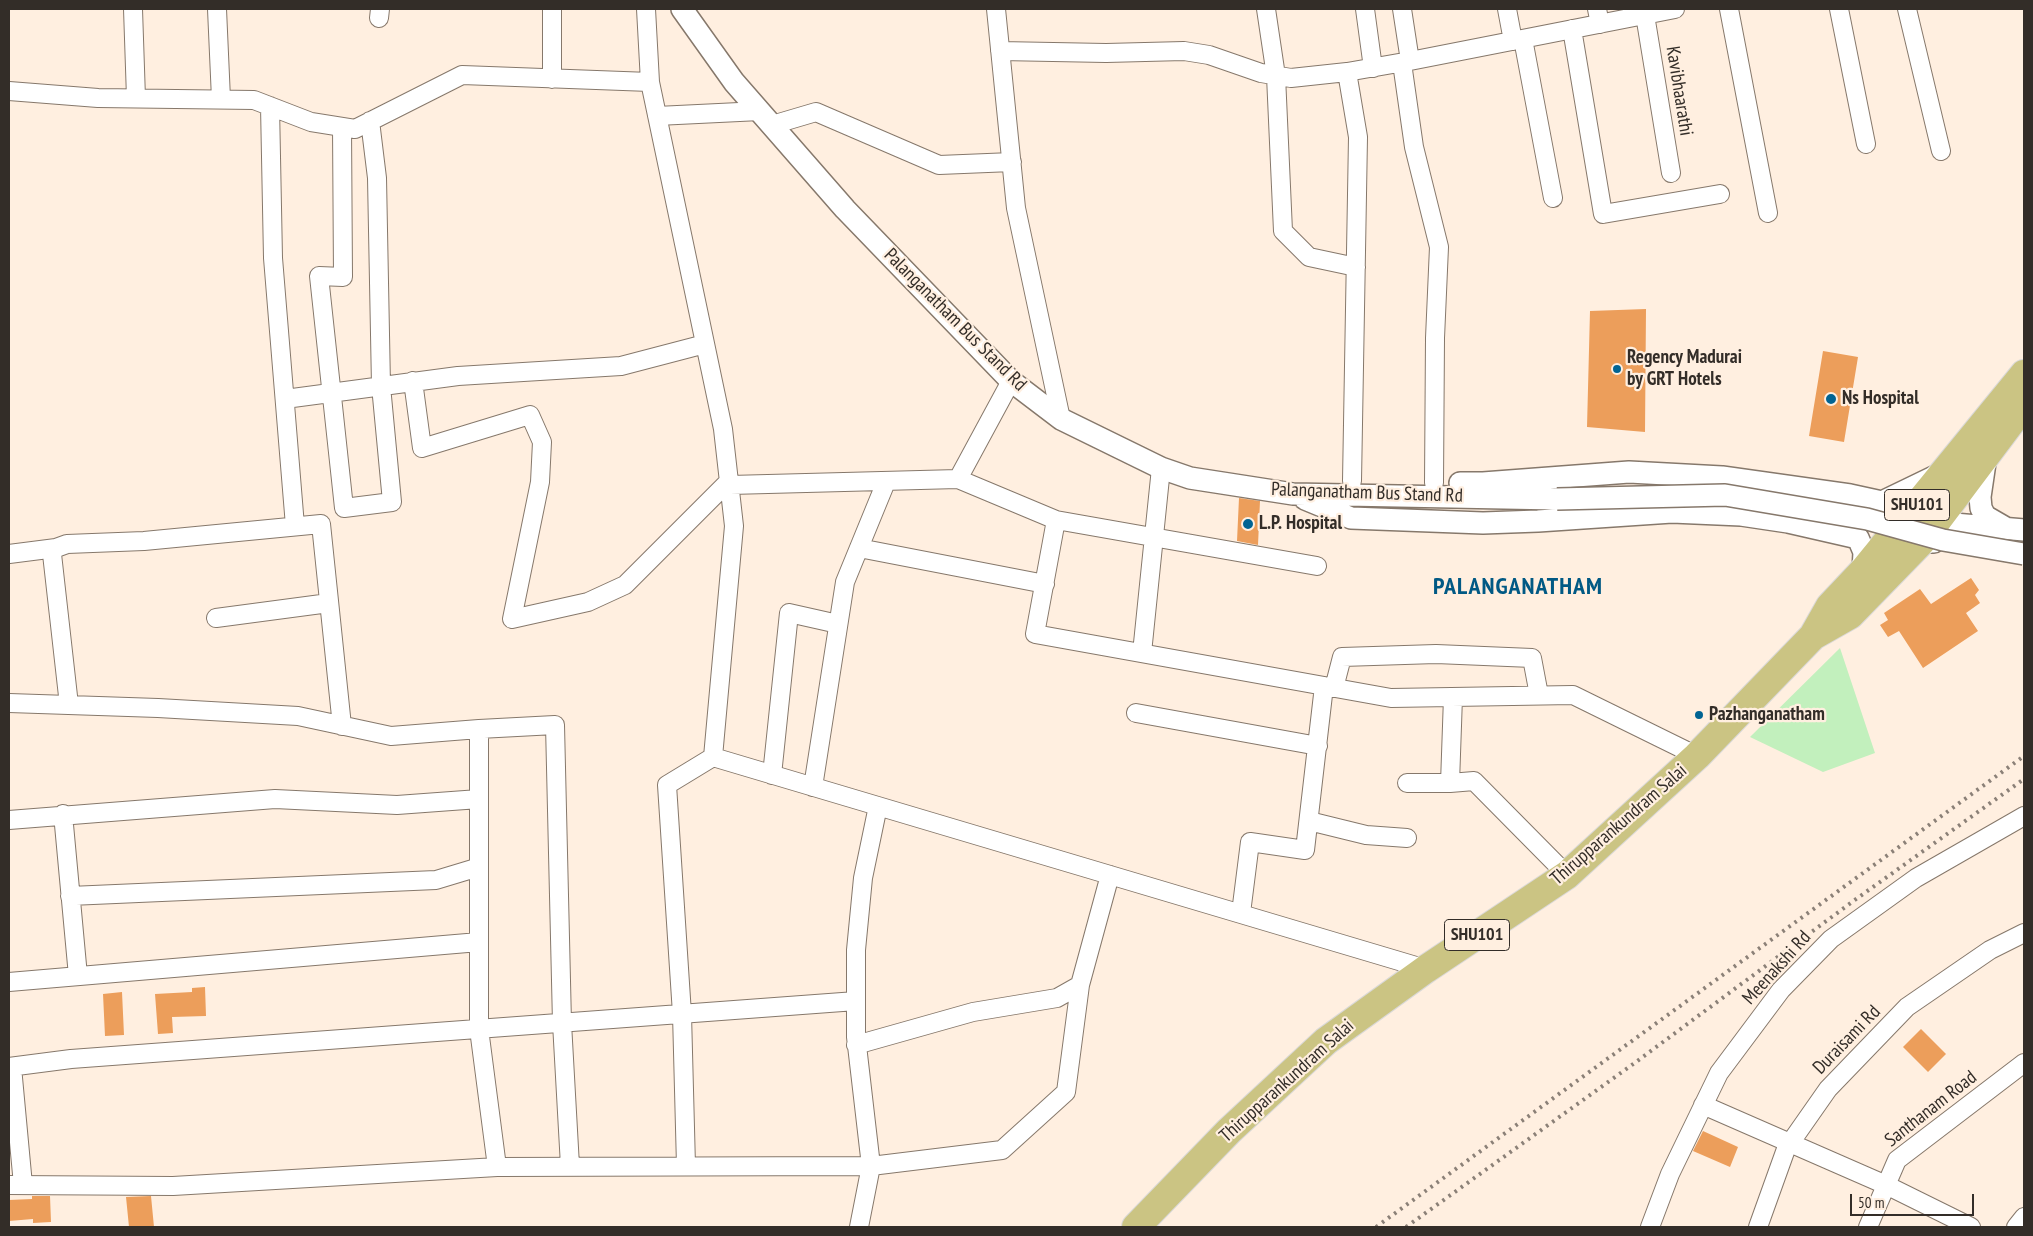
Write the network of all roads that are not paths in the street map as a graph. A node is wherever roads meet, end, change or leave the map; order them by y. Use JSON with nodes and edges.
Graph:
{"nodes":[{"id":1,"x":133,"y":9,"type":"edge"},
{"id":2,"x":217,"y":9,"type":"edge"},
{"id":3,"x":552,"y":9,"type":"edge"},
{"id":4,"x":646,"y":9,"type":"edge"},
{"id":5,"x":682,"y":9,"type":"edge"},
{"id":6,"x":996,"y":9,"type":"edge"},
{"id":7,"x":1266,"y":9,"type":"edge"},
{"id":8,"x":1365,"y":9,"type":"edge"},
{"id":9,"x":1402,"y":9,"type":"edge"},
{"id":10,"x":1507,"y":9,"type":"edge"},
{"id":11,"x":1675,"y":9,"type":"edge"},
{"id":12,"x":1729,"y":9,"type":"edge"},
{"id":13,"x":1839,"y":9,"type":"edge"},
{"id":14,"x":1907,"y":9,"type":"edge"},
{"id":15,"x":1645,"y":15,"type":"junction"},
{"id":16,"x":1599,"y":16,"type":"edge"},
{"id":17,"x":1572,"y":29,"type":"junction"},
{"id":18,"x":1518,"y":40,"type":"junction"},
{"id":19,"x":1000,"y":51,"type":"junction"},
{"id":20,"x":1406,"y":62,"type":"junction"},
{"id":21,"x":1373,"y":68,"type":"junction"},
{"id":22,"x":1347,"y":72,"type":"junction"},
{"id":23,"x":1276,"y":76,"type":"junction"},
{"id":24,"x":552,"y":78,"type":"junction"},
{"id":25,"x":650,"y":82,"type":"junction"},
{"id":26,"x":9,"y":90,"type":"edge"},
{"id":27,"x":136,"y":98,"type":"junction"},
{"id":28,"x":221,"y":99,"type":"junction"},
{"id":29,"x":270,"y":106,"type":"junction"},
{"id":30,"x":657,"y":116,"type":"junction"},
{"id":31,"x":766,"y":118,"type":"junction"},
{"id":32,"x":370,"y":121,"type":"junction"},
{"id":33,"x":342,"y":127,"type":"junction"},
{"id":34,"x":1866,"y":144,"type":"dead end"},
{"id":35,"x":1941,"y":151,"type":"dead end"},
{"id":36,"x":1012,"y":162,"type":"junction"},
{"id":37,"x":1671,"y":173,"type":"dead end"},
{"id":38,"x":1720,"y":194,"type":"dead end"},
{"id":39,"x":1553,"y":198,"type":"dead end"},
{"id":40,"x":1768,"y":213,"type":"dead end"},
{"id":41,"x":1356,"y":267,"type":"junction"},
{"id":42,"x":705,"y":344,"type":"junction"},
{"id":43,"x":2024,"y":374,"type":"edge"},
{"id":44,"x":413,"y":381,"type":"junction"},
{"id":45,"x":1011,"y":381,"type":"junction"},
{"id":46,"x":381,"y":386,"type":"junction"},
{"id":47,"x":331,"y":392,"type":"junction"},
{"id":48,"x":284,"y":398,"type":"junction"},
{"id":49,"x":2024,"y":405,"type":"edge"},
{"id":50,"x":1061,"y":419,"type":"junction"},
{"id":51,"x":1987,"y":453,"type":"junction"},
{"id":52,"x":1161,"y":468,"type":"junction"},
{"id":53,"x":1944,"y":473,"type":"junction"},
{"id":54,"x":958,"y":480,"type":"junction"},
{"id":55,"x":1352,"y":481,"type":"junction"},
{"id":56,"x":886,"y":482,"type":"junction"},
{"id":57,"x":729,"y":483,"type":"junction"},
{"id":58,"x":1434,"y":483,"type":"junction"},
{"id":59,"x":1293,"y":494,"type":"junction"},
{"id":60,"x":1056,"y":520,"type":"junction"},
{"id":61,"x":295,"y":526,"type":"junction"},
{"id":62,"x":2014,"y":529,"type":"edge"},
{"id":63,"x":1155,"y":538,"type":"junction"},
{"id":64,"x":1858,"y":538,"type":"junction"},
{"id":65,"x":1921,"y":542,"type":"junction"},
{"id":66,"x":1886,"y":543,"type":"junction"},
{"id":67,"x":56,"y":548,"type":"junction"},
{"id":68,"x":859,"y":548,"type":"junction"},
{"id":69,"x":9,"y":554,"type":"edge"},
{"id":70,"x":2024,"y":554,"type":"edge"},
{"id":71,"x":1317,"y":566,"type":"dead end"},
{"id":72,"x":1863,"y":571,"type":"junction"},
{"id":73,"x":1045,"y":584,"type":"junction"},
{"id":74,"x":329,"y":603,"type":"junction"},
{"id":75,"x":216,"y":618,"type":"dead end"},
{"id":76,"x":838,"y":624,"type":"junction"},
{"id":77,"x":1813,"y":636,"type":"junction"},
{"id":78,"x":1142,"y":653,"type":"junction"},
{"id":79,"x":1329,"y":687,"type":"junction"},
{"id":80,"x":1540,"y":696,"type":"junction"},
{"id":81,"x":1453,"y":697,"type":"junction"},
{"id":82,"x":9,"y":703,"type":"edge"},
{"id":83,"x":69,"y":705,"type":"junction"},
{"id":84,"x":1136,"y":713,"type":"dead end"},
{"id":85,"x":342,"y":726,"type":"junction"},
{"id":86,"x":479,"y":729,"type":"junction"},
{"id":87,"x":1318,"y":746,"type":"junction"},
{"id":88,"x":1697,"y":756,"type":"junction"},
{"id":89,"x":713,"y":757,"type":"junction"},
{"id":90,"x":772,"y":775,"type":"junction"},
{"id":91,"x":1407,"y":783,"type":"dead end"},
{"id":92,"x":1450,"y":783,"type":"junction"},
{"id":93,"x":813,"y":787,"type":"junction"},
{"id":94,"x":479,"y":799,"type":"junction"},
{"id":95,"x":878,"y":806,"type":"junction"},
{"id":96,"x":63,"y":814,"type":"junction"},
{"id":97,"x":2024,"y":816,"type":"edge"},
{"id":98,"x":9,"y":820,"type":"edge"},
{"id":99,"x":1309,"y":821,"type":"junction"},
{"id":100,"x":1407,"y":838,"type":"dead end"},
{"id":101,"x":479,"y":867,"type":"junction"},
{"id":102,"x":1110,"y":875,"type":"junction"},
{"id":103,"x":1567,"y":875,"type":"junction"},
{"id":104,"x":70,"y":896,"type":"junction"},
{"id":105,"x":1241,"y":914,"type":"junction"},
{"id":106,"x":2024,"y":932,"type":"edge"},
{"id":107,"x":479,"y":942,"type":"junction"},
{"id":108,"x":1426,"y":969,"type":"junction"},
{"id":109,"x":78,"y":976,"type":"junction"},
{"id":110,"x":9,"y":982,"type":"edge"},
{"id":111,"x":1080,"y":985,"type":"junction"},
{"id":112,"x":856,"y":1001,"type":"junction"},
{"id":113,"x":682,"y":1014,"type":"junction"},
{"id":114,"x":562,"y":1023,"type":"junction"},
{"id":115,"x":479,"y":1029,"type":"junction"},
{"id":116,"x":856,"y":1045,"type":"junction"},
{"id":117,"x":2024,"y":1063,"type":"edge"},
{"id":118,"x":10,"y":1067,"type":"edge"},
{"id":119,"x":1703,"y":1105,"type":"junction"},
{"id":120,"x":1790,"y":1144,"type":"junction"},
{"id":121,"x":570,"y":1166,"type":"junction"},
{"id":122,"x":686,"y":1166,"type":"junction"},
{"id":123,"x":871,"y":1166,"type":"junction"},
{"id":124,"x":497,"y":1167,"type":"junction"},
{"id":125,"x":16,"y":1185,"type":"edge"},
{"id":126,"x":1886,"y":1185,"type":"junction"},
{"id":127,"x":2024,"y":1217,"type":"edge"},
{"id":128,"x":859,"y":1227,"type":"edge"},
{"id":129,"x":1136,"y":1227,"type":"edge"},
{"id":130,"x":1650,"y":1227,"type":"edge"},
{"id":131,"x":1758,"y":1227,"type":"edge"},
{"id":132,"x":1868,"y":1227,"type":"edge"},
{"id":133,"x":1971,"y":1227,"type":"edge"},
{"id":134,"x":2016,"y":1227,"type":"edge"}],
"edges":[{"from":1,"to":27,"type":"street"},
{"from":2,"to":28,"type":"street"},
{"from":3,"to":24,"type":"street"},
{"from":4,"to":25,"type":"street"},
{"from":5,"to":31,"type":"street","name":"Palanganatham Bus Stand Rd"},
{"from":6,"to":19,"type":"street"},
{"from":7,"to":23,"type":"street"},
{"from":8,"to":21,"type":"street"},
{"from":9,"to":20,"type":"street"},
{"from":10,"to":18,"type":"street"},
{"from":11,"to":15,"type":"street"},
{"from":12,"to":40,"type":"street"},
{"from":13,"to":34,"type":"street"},
{"from":14,"to":35,"type":"street"},
{"from":15,"to":16,"type":"street"},
{"from":15,"to":37,"type":"street","name":"Kavibhaarathi"},
{"from":16,"to":17,"type":"street"},
{"from":17,"to":18,"type":"street"},
{"from":17,"to":38,"type":"street"},
{"from":18,"to":20,"type":"street"},
{"from":18,"to":39,"type":"street"},
{"from":19,"to":23,"type":"street"},
{"from":19,"to":36,"type":"street"},
{"from":20,"to":21,"type":"street"},
{"from":20,"to":58,"type":"street"},
{"from":21,"to":22,"type":"street"},
{"from":22,"to":23,"type":"street"},
{"from":22,"to":41,"type":"street"},
{"from":23,"to":41,"type":"street"},
{"from":24,"to":25,"type":"street"},
{"from":24,"to":32,"type":"street"},
{"from":25,"to":30,"type":"street"},
{"from":26,"to":27,"type":"street"},
{"from":27,"to":28,"type":"street"},
{"from":28,"to":29,"type":"street"},
{"from":29,"to":33,"type":"street"},
{"from":29,"to":48,"type":"street"},
{"from":30,"to":31,"type":"street"},
{"from":30,"to":42,"type":"street"},
{"from":31,"to":36,"type":"street"},
{"from":31,"to":45,"type":"street","name":"Palanganatham Bus Stand Rd"},
{"from":32,"to":33,"type":"street"},
{"from":32,"to":46,"type":"street"},
{"from":33,"to":47,"type":"street"},
{"from":36,"to":50,"type":"street"},
{"from":41,"to":55,"type":"street"},
{"from":42,"to":44,"type":"street"},
{"from":42,"to":57,"type":"street"},
{"from":43,"to":53,"type":"main road","name":"Thirupparankundram Salai","number":"SHU101"},
{"from":44,"to":46,"type":"street"},
{"from":44,"to":57,"type":"street"},
{"from":45,"to":50,"type":"street","name":"Palanganatham Bus Stand Rd"},
{"from":45,"to":54,"type":"street"},
{"from":46,"to":47,"type":"street"},
{"from":46,"to":47,"type":"street"},
{"from":47,"to":48,"type":"street"},
{"from":48,"to":61,"type":"street"},
{"from":49,"to":51,"type":"main road","name":"Thirupparankundram Salai","number":"SHU101"},
{"from":50,"to":52,"type":"street","name":"Palanganatham Bus Stand Rd"},
{"from":51,"to":62,"type":"street"},
{"from":51,"to":65,"type":"main road","name":"Thirupparankundram Salai","number":"SHU101"},
{"from":52,"to":59,"type":"street","name":"Palanganatham Bus Stand Rd"},
{"from":52,"to":63,"type":"street"},
{"from":53,"to":58,"type":"street"},
{"from":53,"to":66,"type":"main road","name":"Thirupparankundram Salai","number":"SHU101"},
{"from":54,"to":56,"type":"street"},
{"from":54,"to":60,"type":"street"},
{"from":55,"to":58,"type":"street"},
{"from":55,"to":59,"type":"street"},
{"from":56,"to":57,"type":"street"},
{"from":56,"to":68,"type":"street"},
{"from":57,"to":89,"type":"street"},
{"from":59,"to":64,"type":"street"},
{"from":59,"to":70,"type":"street","name":"Palanganatham Bus Stand Rd","bridge":true},
{"from":60,"to":63,"type":"street"},
{"from":60,"to":73,"type":"street"},
{"from":61,"to":67,"type":"street"},
{"from":61,"to":74,"type":"street"},
{"from":62,"to":65,"type":"street"},
{"from":63,"to":71,"type":"street"},
{"from":63,"to":78,"type":"street"},
{"from":64,"to":66,"type":"street"},
{"from":64,"to":72,"type":"street"},
{"from":65,"to":66,"type":"street"},
{"from":65,"to":77,"type":"main road","name":"Thirupparankundram Salai","number":"SHU101"},
{"from":66,"to":72,"type":"main road","name":"Thirupparankundram Salai","number":"SHU101"},
{"from":67,"to":69,"type":"street"},
{"from":67,"to":83,"type":"street"},
{"from":68,"to":73,"type":"street"},
{"from":68,"to":76,"type":"street"},
{"from":72,"to":77,"type":"main road","name":"Thirupparankundram Salai","number":"SHU101"},
{"from":73,"to":78,"type":"street"},
{"from":74,"to":75,"type":"street"},
{"from":74,"to":85,"type":"street"},
{"from":76,"to":90,"type":"street"},
{"from":76,"to":93,"type":"street"},
{"from":77,"to":88,"type":"main road","name":"Thirupparankundram Salai","number":"SHU101"},
{"from":78,"to":79,"type":"street"},
{"from":79,"to":80,"type":"street"},
{"from":79,"to":81,"type":"street"},
{"from":79,"to":87,"type":"street"},
{"from":80,"to":81,"type":"street"},
{"from":80,"to":88,"type":"street"},
{"from":81,"to":92,"type":"street"},
{"from":82,"to":83,"type":"street"},
{"from":83,"to":85,"type":"street"},
{"from":84,"to":87,"type":"street"},
{"from":85,"to":86,"type":"street"},
{"from":86,"to":94,"type":"street"},
{"from":86,"to":114,"type":"street"},
{"from":87,"to":99,"type":"street"},
{"from":88,"to":103,"type":"main road","name":"Thirupparankundram Salai","number":"SHU101"},
{"from":89,"to":90,"type":"street"},
{"from":89,"to":113,"type":"street"},
{"from":90,"to":93,"type":"street"},
{"from":91,"to":92,"type":"street"},
{"from":92,"to":103,"type":"street"},
{"from":93,"to":95,"type":"street"},
{"from":94,"to":96,"type":"street"},
{"from":94,"to":101,"type":"street"},
{"from":95,"to":102,"type":"street"},
{"from":95,"to":112,"type":"street"},
{"from":96,"to":98,"type":"street"},
{"from":96,"to":104,"type":"street"},
{"from":97,"to":119,"type":"street","name":"Meenakshi Rd"},
{"from":99,"to":100,"type":"street"},
{"from":99,"to":105,"type":"street"},
{"from":101,"to":104,"type":"street"},
{"from":101,"to":107,"type":"street"},
{"from":102,"to":105,"type":"street"},
{"from":102,"to":111,"type":"street"},
{"from":103,"to":108,"type":"main road","name":"Thirupparankundram Salai","number":"SHU101"},
{"from":104,"to":109,"type":"street"},
{"from":105,"to":108,"type":"street"},
{"from":106,"to":120,"type":"street","name":"Duraisami Rd"},
{"from":107,"to":109,"type":"street"},
{"from":107,"to":115,"type":"street"},
{"from":108,"to":129,"type":"main road","name":"Thirupparankundram Salai","number":"SHU101"},
{"from":109,"to":110,"type":"street"},
{"from":111,"to":116,"type":"street"},
{"from":111,"to":123,"type":"street"},
{"from":112,"to":113,"type":"street"},
{"from":112,"to":116,"type":"street"},
{"from":113,"to":114,"type":"street"},
{"from":113,"to":122,"type":"street"},
{"from":114,"to":115,"type":"street"},
{"from":114,"to":121,"type":"street"},
{"from":115,"to":118,"type":"street"},
{"from":115,"to":124,"type":"street"},
{"from":116,"to":123,"type":"street"},
{"from":117,"to":126,"type":"street","name":"Santhanam Road"},
{"from":118,"to":125,"type":"street"},
{"from":119,"to":120,"type":"street"},
{"from":119,"to":130,"type":"street","name":"Meenakshi Rd"},
{"from":120,"to":126,"type":"street"},
{"from":120,"to":131,"type":"street","name":"Duraisami Rd"},
{"from":121,"to":122,"type":"street"},
{"from":121,"to":124,"type":"street"},
{"from":122,"to":123,"type":"street"},
{"from":123,"to":128,"type":"street"},
{"from":124,"to":125,"type":"street"},
{"from":126,"to":132,"type":"street","name":"Santhanam Road"},
{"from":126,"to":133,"type":"street"},
{"from":127,"to":134,"type":"street"}]}
